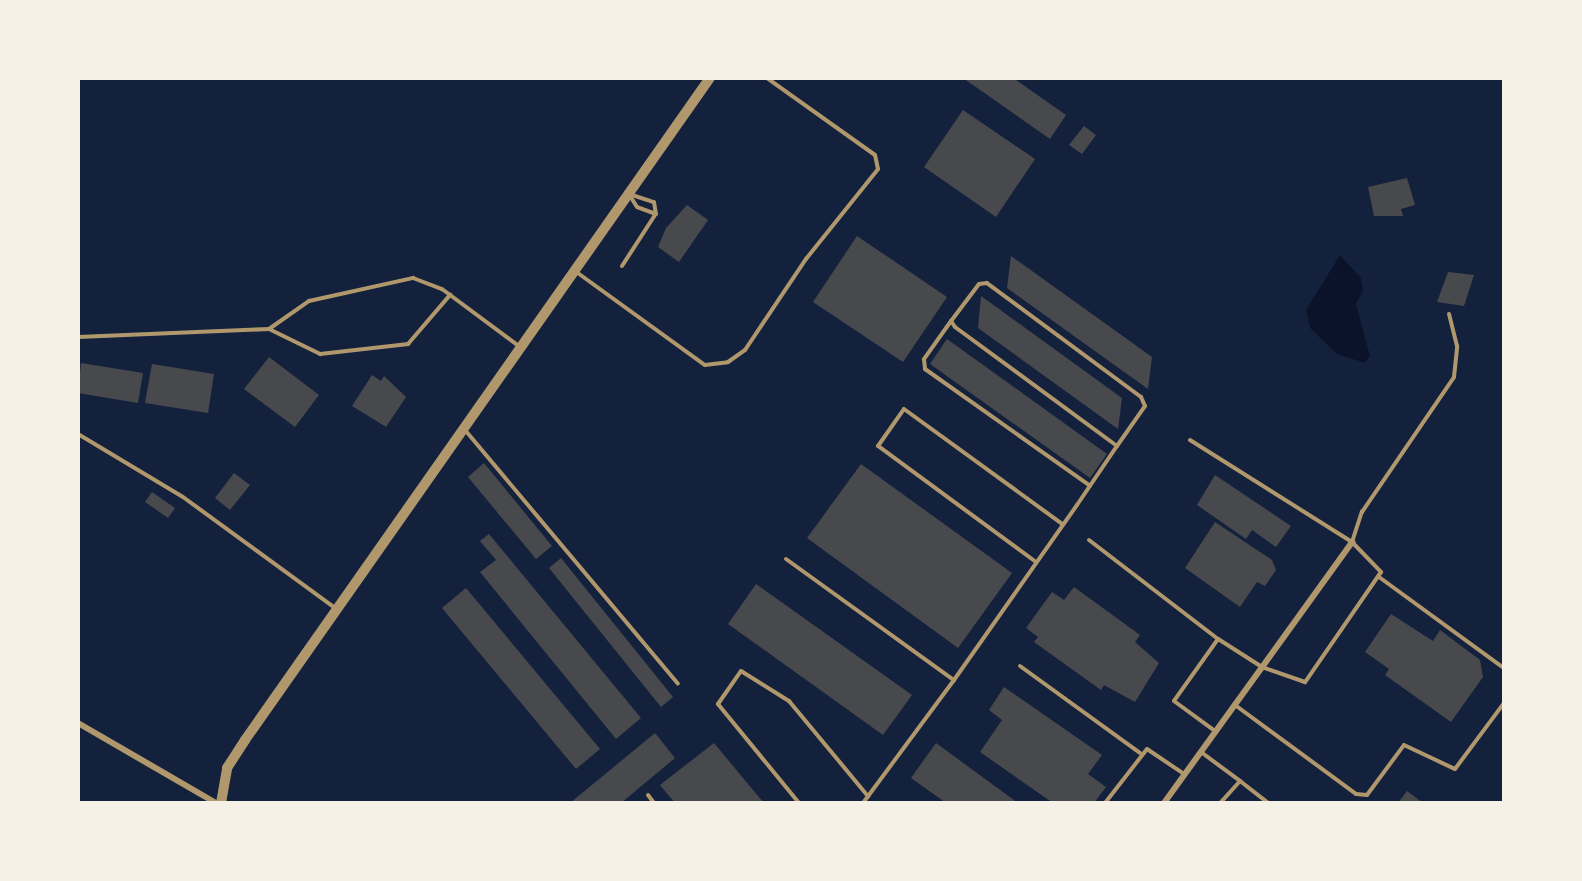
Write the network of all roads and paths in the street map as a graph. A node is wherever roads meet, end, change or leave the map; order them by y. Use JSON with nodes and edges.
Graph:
{"nodes":[{"id":1,"x":710,"y":78,"type":"edge"},
{"id":2,"x":767,"y":78,"type":"edge"},
{"id":3,"x":630,"y":194,"type":"junction"},
{"id":4,"x":656,"y":214,"type":"junction"},
{"id":5,"x":622,"y":266,"type":"dead end"},
{"id":6,"x":575,"y":271,"type":"junction"},
{"id":7,"x":450,"y":295,"type":"junction"},
{"id":8,"x":1449,"y":314,"type":"dead end"},
{"id":9,"x":951,"y":321,"type":"junction"},
{"id":10,"x":270,"y":329,"type":"junction"},
{"id":11,"x":78,"y":337,"type":"edge"},
{"id":12,"x":521,"y":347,"type":"junction"},
{"id":13,"x":465,"y":430,"type":"junction"},
{"id":14,"x":78,"y":434,"type":"edge"},
{"id":15,"x":1190,"y":440,"type":"dead end"},
{"id":16,"x":1117,"y":446,"type":"junction"},
{"id":17,"x":1090,"y":486,"type":"junction"},
{"id":18,"x":1062,"y":524,"type":"junction"},
{"id":19,"x":1089,"y":540,"type":"dead end"},
{"id":20,"x":1352,"y":542,"type":"junction"},
{"id":21,"x":786,"y":559,"type":"dead end"},
{"id":22,"x":1036,"y":562,"type":"junction"},
{"id":23,"x":1379,"y":577,"type":"junction"},
{"id":24,"x":337,"y":610,"type":"junction"},
{"id":25,"x":1218,"y":639,"type":"junction"},
{"id":26,"x":1020,"y":666,"type":"dead end"},
{"id":27,"x":1262,"y":667,"type":"junction"},
{"id":28,"x":1504,"y":668,"type":"edge"},
{"id":29,"x":954,"y":680,"type":"junction"},
{"id":30,"x":678,"y":684,"type":"dead end"},
{"id":31,"x":1504,"y":703,"type":"edge"},
{"id":32,"x":1234,"y":705,"type":"junction"},
{"id":33,"x":78,"y":723,"type":"edge"},
{"id":34,"x":1215,"y":731,"type":"junction"},
{"id":35,"x":1201,"y":751,"type":"junction"},
{"id":36,"x":1140,"y":753,"type":"junction"},
{"id":37,"x":1184,"y":774,"type":"junction"},
{"id":38,"x":1240,"y":781,"type":"junction"},
{"id":39,"x":648,"y":795,"type":"dead end"},
{"id":40,"x":867,"y":796,"type":"junction"},
{"id":41,"x":216,"y":803,"type":"edge"},
{"id":42,"x":221,"y":803,"type":"edge"},
{"id":43,"x":654,"y":803,"type":"edge"},
{"id":44,"x":799,"y":803,"type":"edge"},
{"id":45,"x":863,"y":803,"type":"edge"},
{"id":46,"x":1105,"y":803,"type":"edge"},
{"id":47,"x":1164,"y":803,"type":"edge"},
{"id":48,"x":1220,"y":803,"type":"edge"},
{"id":49,"x":1268,"y":803,"type":"edge"}],
"edges":[{"from":1,"to":3,"type":"street"},
{"from":2,"to":6,"type":"lane"},
{"from":3,"to":4,"type":"lane"},
{"from":3,"to":4,"type":"lane"},
{"from":3,"to":6,"type":"street"},
{"from":4,"to":5,"type":"lane"},
{"from":6,"to":12,"type":"street"},
{"from":7,"to":10,"type":"lane"},
{"from":7,"to":10,"type":"lane"},
{"from":7,"to":12,"type":"lane"},
{"from":8,"to":20,"type":"lane"},
{"from":9,"to":16,"type":"lane"},
{"from":9,"to":16,"type":"lane"},
{"from":9,"to":17,"type":"lane"},
{"from":10,"to":11,"type":"lane"},
{"from":12,"to":13,"type":"street"},
{"from":13,"to":24,"type":"street"},
{"from":13,"to":30,"type":"lane"},
{"from":14,"to":24,"type":"lane"},
{"from":15,"to":20,"type":"lane"},
{"from":16,"to":17,"type":"lane"},
{"from":17,"to":18,"type":"lane"},
{"from":18,"to":22,"type":"lane"},
{"from":18,"to":22,"type":"lane"},
{"from":19,"to":25,"type":"lane"},
{"from":20,"to":23,"type":"lane"},
{"from":20,"to":27,"type":"street"},
{"from":21,"to":29,"type":"lane"},
{"from":22,"to":29,"type":"lane"},
{"from":23,"to":27,"type":"lane"},
{"from":23,"to":28,"type":"lane"},
{"from":24,"to":42,"type":"street"},
{"from":25,"to":27,"type":"lane"},
{"from":25,"to":34,"type":"lane"},
{"from":26,"to":36,"type":"lane"},
{"from":27,"to":32,"type":"street"},
{"from":29,"to":40,"type":"lane"},
{"from":31,"to":32,"type":"lane"},
{"from":32,"to":34,"type":"street"},
{"from":33,"to":41,"type":"street"},
{"from":34,"to":35,"type":"street"},
{"from":35,"to":37,"type":"street"},
{"from":35,"to":38,"type":"lane"},
{"from":36,"to":37,"type":"lane"},
{"from":36,"to":46,"type":"lane"},
{"from":37,"to":47,"type":"street"},
{"from":38,"to":48,"type":"lane"},
{"from":38,"to":49,"type":"lane"},
{"from":39,"to":43,"type":"lane"},
{"from":40,"to":44,"type":"lane"},
{"from":40,"to":45,"type":"lane"}]}
